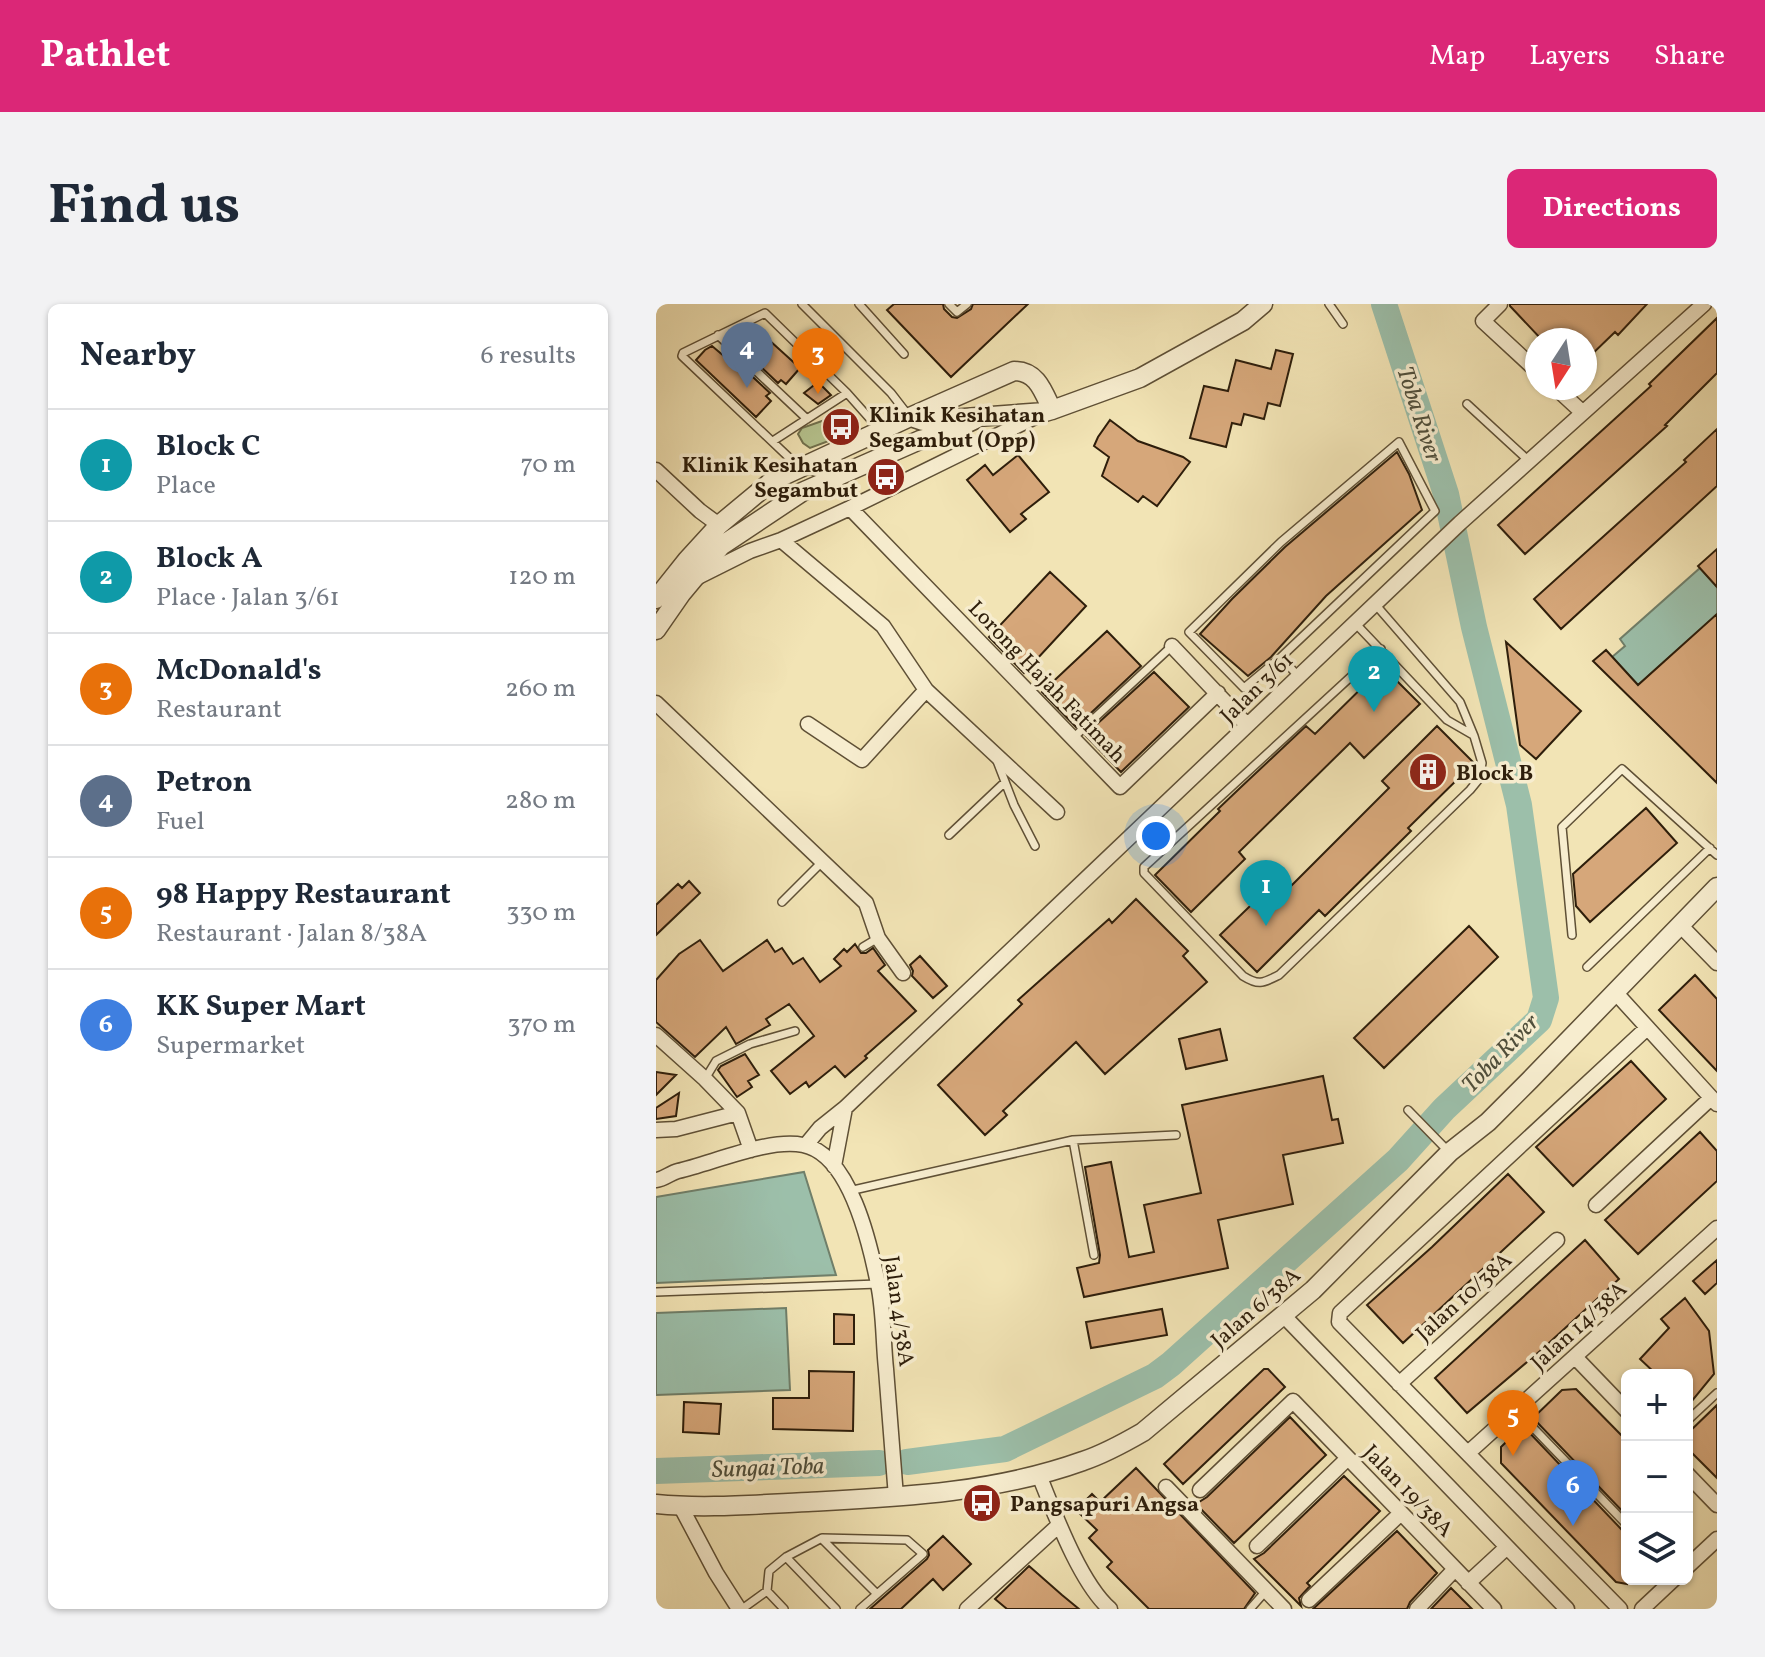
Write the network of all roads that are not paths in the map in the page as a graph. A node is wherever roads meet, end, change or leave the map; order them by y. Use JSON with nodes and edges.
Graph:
{"nodes":[{"id":1,"x":802,"y":304,"type":"edge"},
{"id":2,"x":859,"y":304,"type":"edge"},
{"id":3,"x":949,"y":304,"type":"edge"},
{"id":4,"x":967,"y":304,"type":"edge"},
{"id":5,"x":1263,"y":304,"type":"edge"},
{"id":6,"x":1329,"y":304,"type":"edge"},
{"id":7,"x":1500,"y":304,"type":"edge"},
{"id":8,"x":1704,"y":304,"type":"edge"},
{"id":9,"x":1343,"y":324,"type":"dead end"},
{"id":10,"x":718,"y":335,"type":"junction"},
{"id":11,"x":904,"y":354,"type":"dead end"},
{"id":12,"x":1525,"y":360,"type":"edge"},
{"id":13,"x":847,"y":393,"type":"junction"},
{"id":14,"x":1569,"y":400,"type":"edge"},
{"id":15,"x":1467,"y":404,"type":"dead end"},
{"id":16,"x":1048,"y":411,"type":"junction"},
{"id":17,"x":1582,"y":412,"type":"junction"},
{"id":18,"x":982,"y":416,"type":"junction"},
{"id":19,"x":910,"y":417,"type":"junction"},
{"id":20,"x":807,"y":419,"type":"junction"},
{"id":21,"x":880,"y":431,"type":"junction"},
{"id":22,"x":773,"y":441,"type":"junction"},
{"id":23,"x":878,"y":459,"type":"junction"},
{"id":24,"x":1529,"y":461,"type":"junction"},
{"id":25,"x":800,"y":468,"type":"junction"},
{"id":26,"x":656,"y":470,"type":"edge"},
{"id":27,"x":850,"y":508,"type":"junction"},
{"id":28,"x":719,"y":525,"type":"junction"},
{"id":29,"x":781,"y":540,"type":"junction"},
{"id":30,"x":696,"y":578,"type":"junction"},
{"id":31,"x":656,"y":599,"type":"edge"},
{"id":32,"x":1375,"y":604,"type":"junction"},
{"id":33,"x":1355,"y":623,"type":"junction"},
{"id":34,"x":656,"y":630,"type":"edge"},
{"id":35,"x":1172,"y":646,"type":"joint"},
{"id":36,"x":1381,"y":649,"type":"junction"},
{"id":37,"x":1281,"y":657,"type":"junction"},
{"id":38,"x":1298,"y":677,"type":"junction"},
{"id":39,"x":926,"y":690,"type":"junction"},
{"id":40,"x":1218,"y":693,"type":"junction"},
{"id":41,"x":656,"y":703,"type":"edge"},
{"id":42,"x":808,"y":724,"type":"dead end"},
{"id":43,"x":1247,"y":725,"type":"junction"},
{"id":44,"x":1474,"y":736,"type":"junction"},
{"id":45,"x":1073,"y":738,"type":"junction"},
{"id":46,"x":994,"y":754,"type":"junction"},
{"id":47,"x":1005,"y":782,"type":"junction"},
{"id":48,"x":1057,"y":812,"type":"dead end"},
{"id":49,"x":949,"y":835,"type":"dead end"},
{"id":50,"x":1035,"y":846,"type":"dead end"},
{"id":51,"x":1710,"y":848,"type":"junction"},
{"id":52,"x":1717,"y":855,"type":"edge"},
{"id":53,"x":822,"y":862,"type":"junction"},
{"id":54,"x":1717,"y":887,"type":"edge"},
{"id":55,"x":782,"y":902,"type":"dead end"},
{"id":56,"x":1681,"y":926,"type":"junction"},
{"id":57,"x":1572,"y":935,"type":"dead end"},
{"id":58,"x":878,"y":938,"type":"junction"},
{"id":59,"x":863,"y":947,"type":"dead end"},
{"id":60,"x":1717,"y":963,"type":"edge"},
{"id":61,"x":1587,"y":967,"type":"dead end"},
{"id":62,"x":903,"y":973,"type":"dead end"},
{"id":63,"x":1615,"y":992,"type":"junction"},
{"id":64,"x":1647,"y":1028,"type":"junction"},
{"id":65,"x":795,"y":1031,"type":"dead end"},
{"id":66,"x":656,"y":1035,"type":"edge"},
{"id":67,"x":705,"y":1079,"type":"junction"},
{"id":68,"x":1714,"y":1102,"type":"edge"},
{"id":69,"x":845,"y":1108,"type":"junction"},
{"id":70,"x":1408,"y":1110,"type":"dead end"},
{"id":71,"x":738,"y":1113,"type":"junction"},
{"id":72,"x":656,"y":1130,"type":"edge"},
{"id":73,"x":1176,"y":1135,"type":"dead end"},
{"id":74,"x":1073,"y":1140,"type":"junction"},
{"id":75,"x":806,"y":1145,"type":"junction"},
{"id":76,"x":751,"y":1150,"type":"junction"},
{"id":77,"x":1450,"y":1152,"type":"junction"},
{"id":78,"x":834,"y":1166,"type":"junction"},
{"id":79,"x":656,"y":1169,"type":"edge"},
{"id":80,"x":674,"y":1172,"type":"junction"},
{"id":81,"x":656,"y":1180,"type":"edge"},
{"id":82,"x":849,"y":1191,"type":"junction"},
{"id":83,"x":1596,"y":1205,"type":"dead end"},
{"id":84,"x":1717,"y":1228,"type":"edge"},
{"id":85,"x":1557,"y":1240,"type":"dead end"},
{"id":86,"x":1094,"y":1255,"type":"dead end"},
{"id":87,"x":878,"y":1284,"type":"junction"},
{"id":88,"x":656,"y":1292,"type":"edge"},
{"id":89,"x":1284,"y":1316,"type":"junction"},
{"id":90,"x":1576,"y":1358,"type":"junction"},
{"id":91,"x":1399,"y":1384,"type":"junction"},
{"id":92,"x":1717,"y":1393,"type":"edge"},
{"id":93,"x":1621,"y":1405,"type":"edge"},
{"id":94,"x":1517,"y":1411,"type":"junction"},
{"id":95,"x":1693,"y":1415,"type":"edge"},
{"id":96,"x":1468,"y":1453,"type":"junction"},
{"id":97,"x":1348,"y":1458,"type":"junction"},
{"id":98,"x":1039,"y":1475,"type":"junction"},
{"id":99,"x":1693,"y":1480,"type":"edge"},
{"id":100,"x":1166,"y":1487,"type":"dead end"},
{"id":101,"x":1200,"y":1490,"type":"dead end"},
{"id":102,"x":896,"y":1497,"type":"junction"},
{"id":103,"x":1715,"y":1501,"type":"edge"},
{"id":104,"x":656,"y":1504,"type":"edge"},
{"id":105,"x":686,"y":1508,"type":"junction"},
{"id":106,"x":1401,"y":1513,"type":"junction"},
{"id":107,"x":656,"y":1514,"type":"edge"},
{"id":108,"x":1621,"y":1519,"type":"edge"},
{"id":109,"x":1059,"y":1525,"type":"junction"},
{"id":110,"x":822,"y":1538,"type":"junction"},
{"id":111,"x":1717,"y":1539,"type":"edge"},
{"id":112,"x":1257,"y":1546,"type":"dead end"},
{"id":113,"x":1507,"y":1547,"type":"junction"},
{"id":114,"x":786,"y":1557,"type":"junction"},
{"id":115,"x":1693,"y":1561,"type":"edge"},
{"id":116,"x":1455,"y":1569,"type":"junction"},
{"id":117,"x":1468,"y":1583,"type":"junction"},
{"id":118,"x":1668,"y":1585,"type":"edge"},
{"id":119,"x":767,"y":1591,"type":"junction"},
{"id":120,"x":1265,"y":1592,"type":"junction"},
{"id":121,"x":877,"y":1594,"type":"junction"},
{"id":122,"x":1309,"y":1600,"type":"dead end"},
{"id":123,"x":970,"y":1608,"type":"edge"},
{"id":124,"x":741,"y":1609,"type":"edge"},
{"id":125,"x":784,"y":1609,"type":"edge"},
{"id":126,"x":836,"y":1609,"type":"edge"},
{"id":127,"x":860,"y":1609,"type":"edge"},
{"id":128,"x":1110,"y":1609,"type":"edge"},
{"id":129,"x":1250,"y":1609,"type":"edge"},
{"id":130,"x":1284,"y":1609,"type":"edge"},
{"id":131,"x":1417,"y":1609,"type":"edge"},
{"id":132,"x":1494,"y":1609,"type":"edge"},
{"id":133,"x":1567,"y":1609,"type":"edge"},
{"id":134,"x":1620,"y":1609,"type":"edge"},
{"id":135,"x":1642,"y":1609,"type":"edge"}],
"edges":[{"from":1,"to":19,"type":"lane"},
{"from":2,"to":11,"type":"lane"},
{"from":3,"to":4,"type":"lane"},
{"from":5,"to":16,"type":"street"},
{"from":6,"to":9,"type":"lane"},
{"from":7,"to":12,"type":"street"},
{"from":8,"to":17,"type":"street","name":"Jalan 3/61"},
{"from":10,"to":13,"type":"lane"},
{"from":10,"to":20,"type":"lane"},
{"from":10,"to":22,"type":"lane"},
{"from":13,"to":20,"type":"lane"},
{"from":13,"to":21,"type":"lane"},
{"from":14,"to":17,"type":"street"},
{"from":15,"to":24,"type":"lane"},
{"from":16,"to":18,"type":"street"},
{"from":16,"to":19,"type":"street"},
{"from":16,"to":27,"type":"street"},
{"from":17,"to":24,"type":"street","name":"Jalan 3/61"},
{"from":18,"to":19,"type":"street"},
{"from":18,"to":23,"type":"street"},
{"from":19,"to":21,"type":"street"},
{"from":20,"to":22,"type":"lane"},
{"from":21,"to":25,"type":"street"},
{"from":22,"to":25,"type":"lane"},
{"from":23,"to":25,"type":"lane"},
{"from":23,"to":30,"type":"street"},
{"from":24,"to":32,"type":"street","name":"Jalan 3/61"},
{"from":25,"to":28,"type":"street"},
{"from":26,"to":28,"type":"street"},
{"from":27,"to":29,"type":"street"},
{"from":27,"to":45,"type":"street","name":"Lorong Hajah Fatimah"},
{"from":28,"to":31,"type":"street"},
{"from":29,"to":30,"type":"street"},
{"from":29,"to":39,"type":"street"},
{"from":30,"to":34,"type":"street"},
{"from":32,"to":33,"type":"street","name":"Jalan 3/61"},
{"from":32,"to":44,"type":"lane"},
{"from":33,"to":36,"type":"lane"},
{"from":33,"to":38,"type":"street","name":"Jalan 3/61"},
{"from":35,"to":40,"type":"street"},
{"from":35,"to":45,"type":"lane"},
{"from":36,"to":44,"type":"lane"},
{"from":36,"to":44,"type":"lane"},
{"from":37,"to":37,"type":"lane"},
{"from":37,"to":38,"type":"lane"},
{"from":38,"to":43,"type":"street","name":"Jalan 3/61"},
{"from":39,"to":42,"type":"street"},
{"from":39,"to":46,"type":"street"},
{"from":40,"to":43,"type":"street"},
{"from":40,"to":45,"type":"street","name":"Lorong Hajah Fatimah"},
{"from":41,"to":53,"type":"street"},
{"from":43,"to":69,"type":"street","name":"Jalan 3/61"},
{"from":46,"to":47,"type":"lane"},
{"from":46,"to":48,"type":"street"},
{"from":47,"to":49,"type":"lane"},
{"from":47,"to":50,"type":"lane"},
{"from":51,"to":52,"type":"lane"},
{"from":51,"to":57,"type":"lane"},
{"from":51,"to":61,"type":"lane"},
{"from":53,"to":55,"type":"lane"},
{"from":53,"to":58,"type":"street"},
{"from":54,"to":56,"type":"street","name":"Jalan 6/38A"},
{"from":56,"to":60,"type":"street"},
{"from":56,"to":63,"type":"street","name":"Jalan 6/38A"},
{"from":58,"to":59,"type":"lane"},
{"from":58,"to":62,"type":"street"},
{"from":63,"to":64,"type":"street"},
{"from":63,"to":77,"type":"street","name":"Jalan 6/38A"},
{"from":64,"to":68,"type":"street"},
{"from":64,"to":91,"type":"street"},
{"from":65,"to":67,"type":"lane"},
{"from":66,"to":67,"type":"street"},
{"from":67,"to":71,"type":"street"},
{"from":68,"to":83,"type":"street"},
{"from":69,"to":75,"type":"street","name":"Jalan 3/61"},
{"from":69,"to":78,"type":"street"},
{"from":70,"to":77,"type":"lane"},
{"from":71,"to":72,"type":"street"},
{"from":71,"to":76,"type":"street"},
{"from":73,"to":74,"type":"lane"},
{"from":74,"to":82,"type":"lane"},
{"from":74,"to":86,"type":"lane"},
{"from":75,"to":76,"type":"street"},
{"from":75,"to":78,"type":"street","name":"Jalan 4/38A"},
{"from":76,"to":80,"type":"street"},
{"from":77,"to":89,"type":"street","name":"Jalan 6/38A"},
{"from":78,"to":82,"type":"street","name":"Jalan 4/38A"},
{"from":79,"to":80,"type":"street"},
{"from":80,"to":81,"type":"street"},
{"from":82,"to":87,"type":"street","name":"Jalan 4/38A"},
{"from":84,"to":90,"type":"street","name":"Jalan 14/38A"},
{"from":85,"to":91,"type":"street","name":"Jalan 10/38A"},
{"from":87,"to":88,"type":"lane"},
{"from":87,"to":102,"type":"street","name":"Jalan 4/38A"},
{"from":89,"to":98,"type":"street","name":"Jalan 6/38A"},
{"from":89,"to":113,"type":"street"},
{"from":90,"to":93,"type":"street"},
{"from":90,"to":94,"type":"street","name":"Jalan 14/38A"},
{"from":91,"to":96,"type":"street"},
{"from":92,"to":95,"type":"lane"},
{"from":94,"to":96,"type":"street","name":"Jalan 14/38A"},
{"from":94,"to":108,"type":"lane"},
{"from":96,"to":134,"type":"street"},
{"from":97,"to":101,"type":"street","name":"Jalan 19/38A"},
{"from":97,"to":106,"type":"street","name":"Jalan 19/38A"},
{"from":97,"to":112,"type":"street"},
{"from":98,"to":102,"type":"street","name":"Jalan 6/38A"},
{"from":98,"to":109,"type":"street"},
{"from":99,"to":103,"type":"street"},
{"from":100,"to":120,"type":"street"},
{"from":102,"to":105,"type":"street","name":"Jalan 6/38A"},
{"from":104,"to":105,"type":"street","name":"Jalan 6/38A"},
{"from":105,"to":107,"type":"street","name":"Jalan 6/38A"},
{"from":105,"to":124,"type":"street"},
{"from":106,"to":116,"type":"street","name":"Jalan 19/38A"},
{"from":106,"to":122,"type":"street"},
{"from":109,"to":123,"type":"street"},
{"from":109,"to":128,"type":"street"},
{"from":110,"to":114,"type":"lane"},
{"from":110,"to":121,"type":"lane"},
{"from":110,"to":121,"type":"lane"},
{"from":111,"to":115,"type":"street"},
{"from":113,"to":117,"type":"street"},
{"from":113,"to":133,"type":"street"},
{"from":114,"to":119,"type":"lane"},
{"from":114,"to":126,"type":"lane"},
{"from":116,"to":117,"type":"street","name":"Jalan 19/38A"},
{"from":116,"to":131,"type":"street"},
{"from":117,"to":132,"type":"street","name":"Jalan 19/38A"},
{"from":118,"to":135,"type":"street"},
{"from":119,"to":124,"type":"lane"},
{"from":119,"to":125,"type":"lane"},
{"from":120,"to":129,"type":"lane"},
{"from":120,"to":130,"type":"street"},
{"from":121,"to":127,"type":"lane"}]}
